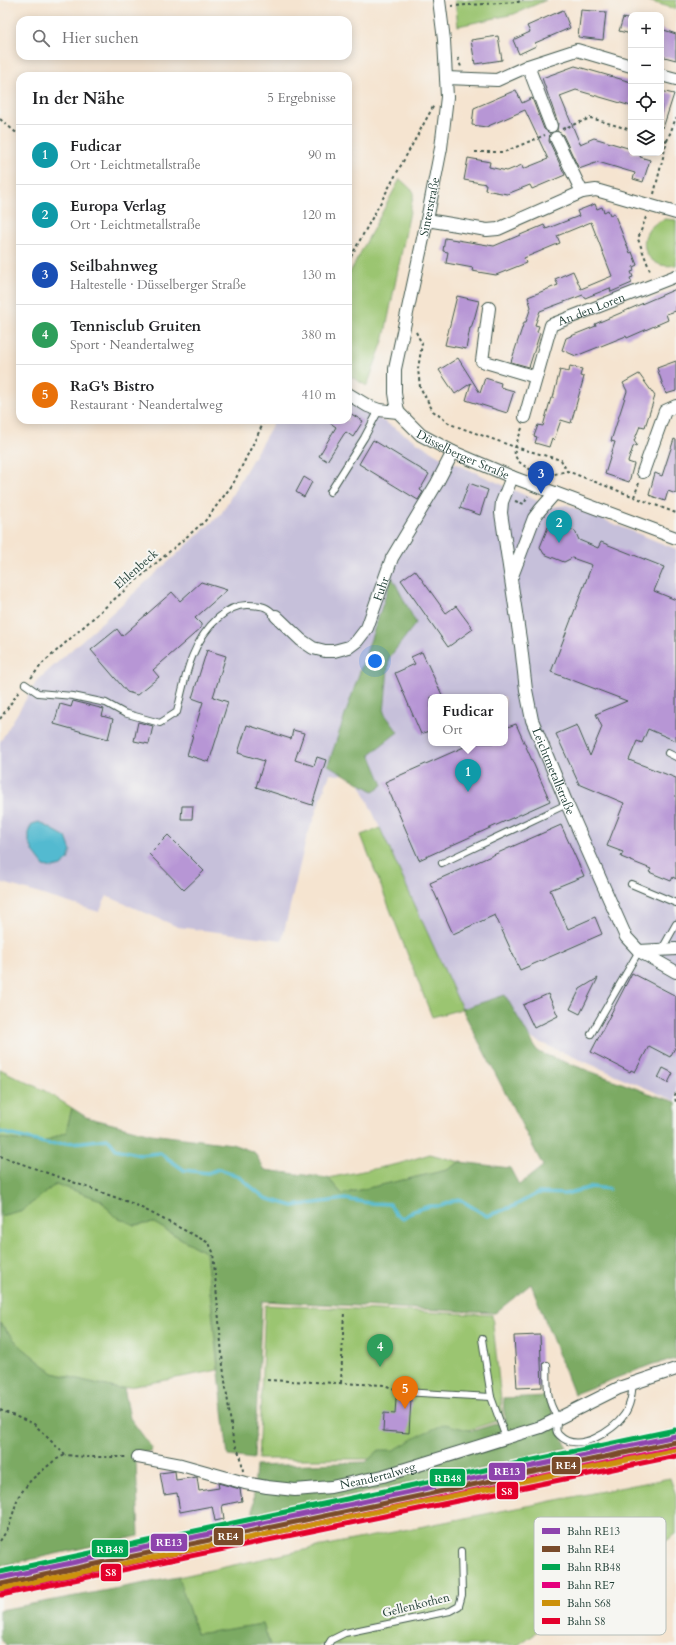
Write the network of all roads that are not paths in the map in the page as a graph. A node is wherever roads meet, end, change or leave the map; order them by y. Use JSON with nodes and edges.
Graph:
{"nodes":[{"id":1,"x":439,"y":0,"type":"edge"},
{"id":2,"x":628,"y":65,"type":"edge"},
{"id":3,"x":528,"y":66,"type":"junction"},
{"id":4,"x":664,"y":76,"type":"edge"},
{"id":5,"x":446,"y":78,"type":"junction"},
{"id":6,"x":676,"y":79,"type":"edge"},
{"id":7,"x":582,"y":192,"type":"junction"},
{"id":8,"x":676,"y":213,"type":"edge"},
{"id":9,"x":427,"y":220,"type":"junction"},
{"id":10,"x":676,"y":276,"type":"edge"},
{"id":11,"x":489,"y":308,"type":"dead end"},
{"id":12,"x":536,"y":377,"type":"junction"},
{"id":13,"x":352,"y":396,"type":"edge"},
{"id":14,"x":676,"y":406,"type":"edge"},
{"id":15,"x":379,"y":410,"type":"junction"},
{"id":16,"x":398,"y":412,"type":"junction"},
{"id":17,"x":525,"y":417,"type":"road end"},
{"id":18,"x":453,"y":452,"type":"junction"},
{"id":19,"x":643,"y":472,"type":"road end"},
{"id":20,"x":512,"y":477,"type":"junction"},
{"id":21,"x":330,"y":492,"type":"dead end"},
{"id":22,"x":555,"y":493,"type":"junction"},
{"id":23,"x":676,"y":538,"type":"edge"},
{"id":24,"x":512,"y":578,"type":"junction"},
{"id":25,"x":276,"y":616,"type":"joint"},
{"id":26,"x":25,"y":684,"type":"road end"},
{"id":27,"x":668,"y":754,"type":"dead end"},
{"id":28,"x":676,"y":757,"type":"edge"},
{"id":29,"x":567,"y":804,"type":"junction"},
{"id":30,"x":442,"y":863,"type":"dead end"},
{"id":31,"x":631,"y":884,"type":"dead end"},
{"id":32,"x":676,"y":903,"type":"edge"},
{"id":33,"x":676,"y":924,"type":"edge"},
{"id":34,"x":662,"y":949,"type":"junction"},
{"id":35,"x":676,"y":949,"type":"edge"},
{"id":36,"x":639,"y":951,"type":"junction"},
{"id":37,"x":676,"y":972,"type":"edge"},
{"id":38,"x":592,"y":1034,"type":"dead end"},
{"id":39,"x":482,"y":1339,"type":"dead end"},
{"id":40,"x":547,"y":1365,"type":"dead end"},
{"id":41,"x":676,"y":1370,"type":"edge"},
{"id":42,"x":633,"y":1382,"type":"junction"},
{"id":43,"x":403,"y":1392,"type":"road end"},
{"id":44,"x":491,"y":1397,"type":"junction"},
{"id":45,"x":558,"y":1420,"type":"junction"},
{"id":46,"x":506,"y":1438,"type":"junction"},
{"id":47,"x":138,"y":1457,"type":"road end"},
{"id":48,"x":461,"y":1551,"type":"dead end"},
{"id":49,"x":328,"y":1645,"type":"edge"}],
"edges":[{"from":1,"to":5,"type":"street","name":"Sinterstraße"},
{"from":2,"to":3,"type":"street"},
{"from":3,"to":5,"type":"street"},
{"from":3,"to":7,"type":"street"},
{"from":4,"to":6,"type":"street"},
{"from":5,"to":9,"type":"street","name":"Sinterstraße"},
{"from":7,"to":8,"type":"street"},
{"from":7,"to":9,"type":"street"},
{"from":9,"to":16,"type":"street","name":"Sinterstraße"},
{"from":10,"to":12,"type":"street","name":"An den Loren"},
{"from":11,"to":12,"type":"street"},
{"from":12,"to":17,"type":"street","name":"An den Loren"},
{"from":13,"to":15,"type":"street"},
{"from":14,"to":19,"type":"street"},
{"from":15,"to":16,"type":"street"},
{"from":15,"to":21,"type":"lane"},
{"from":16,"to":18,"type":"street","name":"Düsselberger Straße"},
{"from":18,"to":20,"type":"street","name":"Düsselberger Straße"},
{"from":18,"to":25,"type":"street","name":"Fuhr"},
{"from":20,"to":22,"type":"street","name":"Düsselberger Straße"},
{"from":20,"to":24,"type":"street","name":"Leichtmetallstraße"},
{"from":22,"to":23,"type":"street","name":"Düsselberger Straße"},
{"from":22,"to":24,"type":"street","name":"Leichtmetallstraße"},
{"from":24,"to":29,"type":"street","name":"Leichtmetallstraße"},
{"from":25,"to":26,"type":"lane"},
{"from":27,"to":28,"type":"lane"},
{"from":29,"to":30,"type":"lane"},
{"from":29,"to":36,"type":"street","name":"Leichtmetallstraße"},
{"from":31,"to":32,"type":"lane"},
{"from":33,"to":34,"type":"lane"},
{"from":34,"to":35,"type":"street"},
{"from":34,"to":36,"type":"street"},
{"from":36,"to":37,"type":"street","name":"Leichtmetallstraße"},
{"from":36,"to":38,"type":"lane"},
{"from":39,"to":44,"type":"lane"},
{"from":40,"to":45,"type":"lane"},
{"from":41,"to":42,"type":"street","name":"Neandertalweg"},
{"from":42,"to":45,"type":"street","name":"Neandertalweg"},
{"from":42,"to":45,"type":"lane"},
{"from":43,"to":44,"type":"lane"},
{"from":44,"to":46,"type":"lane"},
{"from":45,"to":46,"type":"street","name":"Neandertalweg"},
{"from":46,"to":47,"type":"street","name":"Neandertalweg"},
{"from":48,"to":49,"type":"lane","name":"Gellenkothen"}]}
